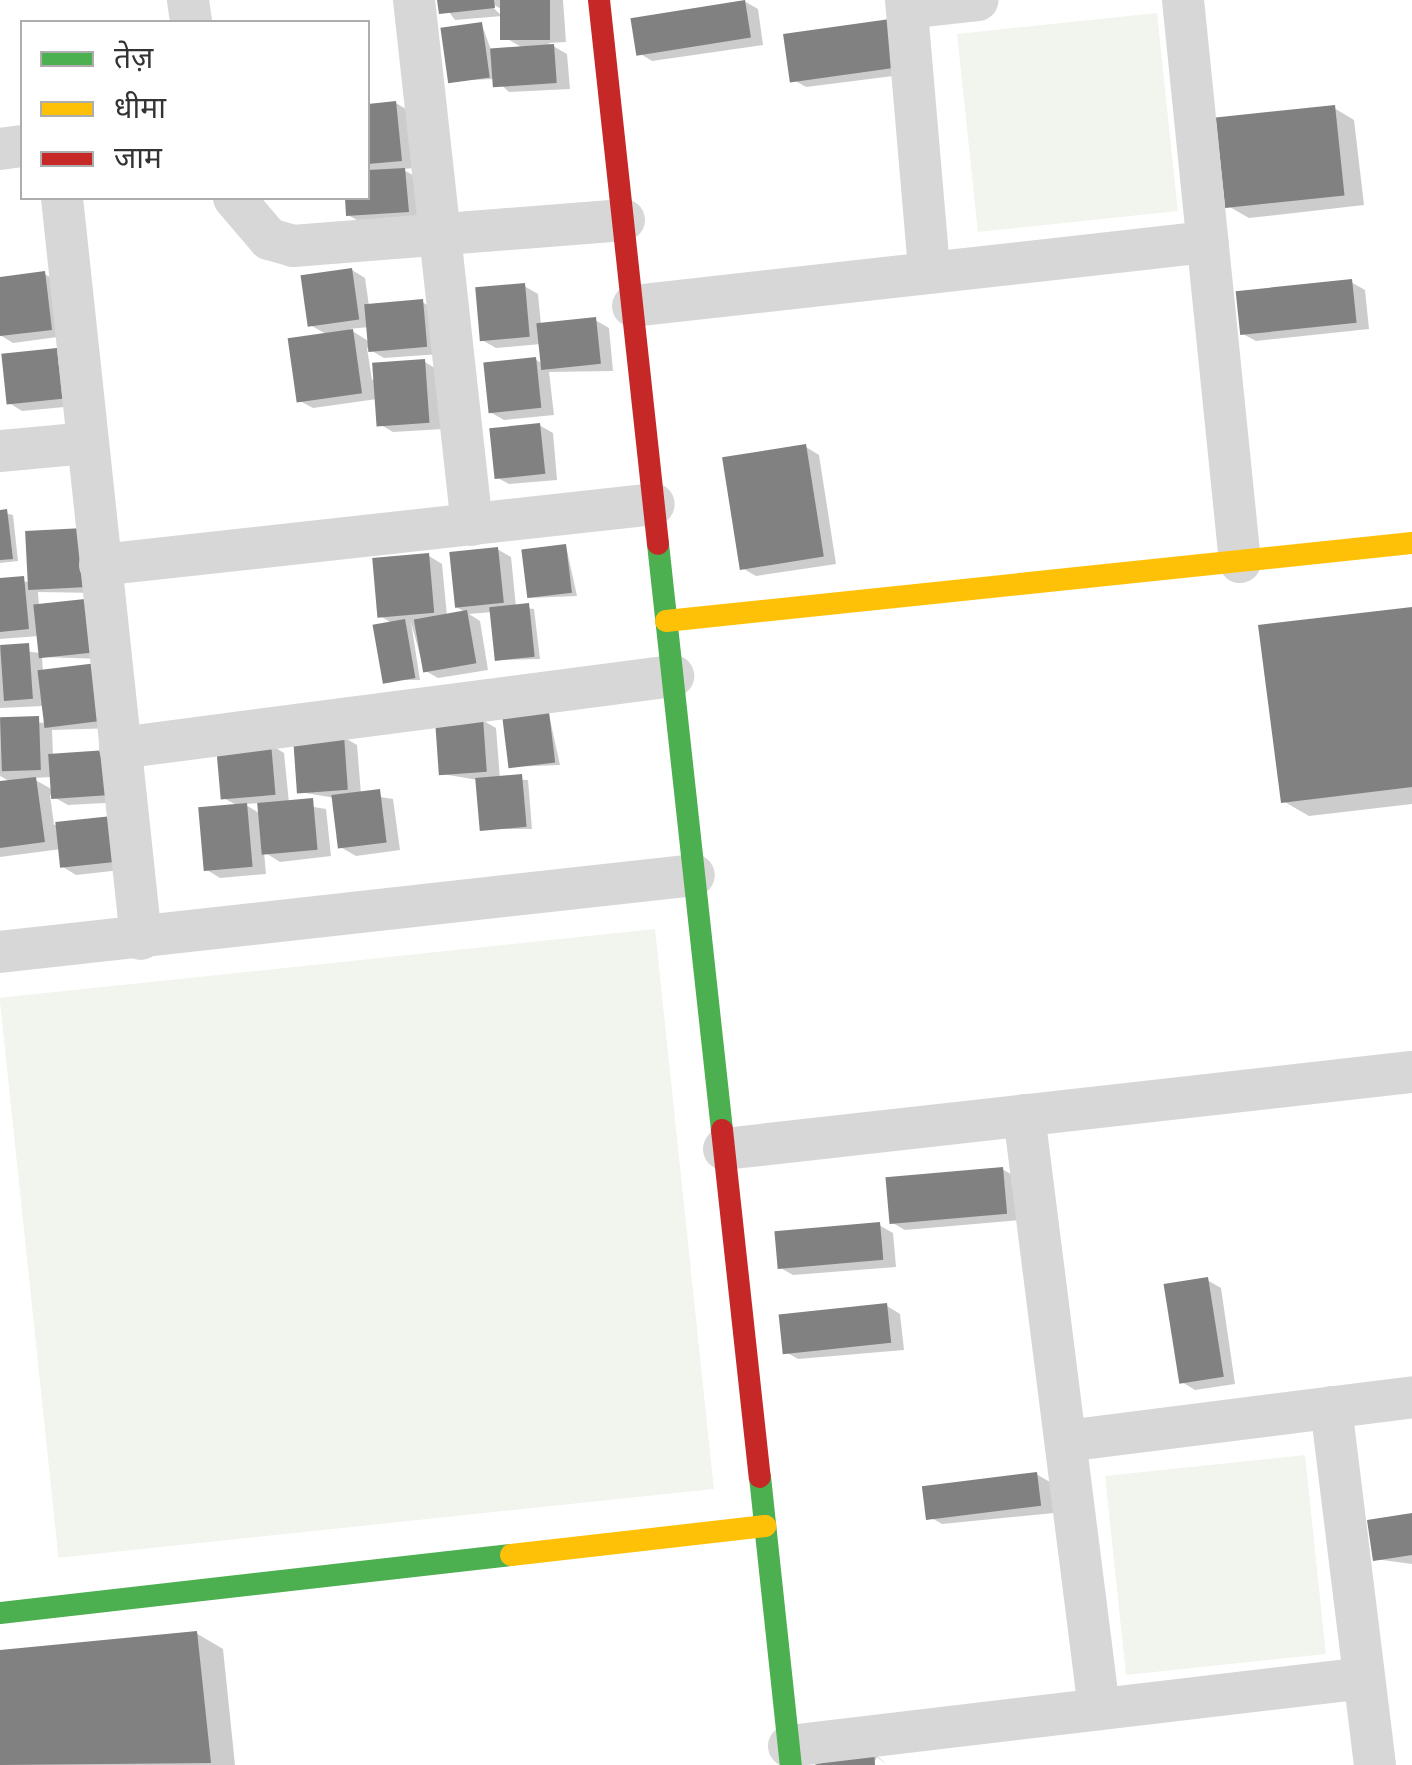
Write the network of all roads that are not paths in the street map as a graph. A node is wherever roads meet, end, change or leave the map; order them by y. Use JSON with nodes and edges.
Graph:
{"nodes":[{"id":1,"x":414,"y":0,"type":"edge"},
{"id":2,"x":599,"y":0,"type":"edge"},
{"id":3,"x":978,"y":0,"type":"edge"},
{"id":4,"x":1183,"y":0,"type":"edge"},
{"id":5,"x":906,"y":4,"type":"edge"},
{"id":6,"x":62,"y":200,"type":"edge"},
{"id":7,"x":236,"y":200,"type":"edge"},
{"id":8,"x":624,"y":220,"type":"junction"},
{"id":9,"x":441,"y":236,"type":"junction"},
{"id":10,"x":1208,"y":242,"type":"junction"},
{"id":11,"x":929,"y":270,"type":"junction"},
{"id":12,"x":633,"y":306,"type":"junction"},
{"id":13,"x":86,"y":443,"type":"junction"},
{"id":14,"x":0,"y":451,"type":"edge"},
{"id":15,"x":654,"y":504,"type":"junction"},
{"id":16,"x":472,"y":524,"type":"junction"},
{"id":17,"x":1412,"y":544,"type":"edge"},
{"id":18,"x":1240,"y":562,"type":"junction"},
{"id":19,"x":100,"y":565,"type":"junction"},
{"id":20,"x":666,"y":621,"type":"junction"},
{"id":21,"x":673,"y":676,"type":"junction"},
{"id":22,"x":120,"y":748,"type":"junction"},
{"id":23,"x":694,"y":875,"type":"junction"},
{"id":24,"x":141,"y":939,"type":"junction"},
{"id":25,"x":0,"y":952,"type":"edge"},
{"id":26,"x":1412,"y":1072,"type":"edge"},
{"id":27,"x":1024,"y":1116,"type":"junction"},
{"id":28,"x":724,"y":1149,"type":"junction"},
{"id":29,"x":1412,"y":1397,"type":"edge"},
{"id":30,"x":1331,"y":1407,"type":"junction"},
{"id":31,"x":1066,"y":1441,"type":"junction"},
{"id":32,"x":765,"y":1526,"type":"junction"},
{"id":33,"x":0,"y":1613,"type":"edge"},
{"id":34,"x":1364,"y":1678,"type":"junction"},
{"id":35,"x":1099,"y":1709,"type":"junction"},
{"id":36,"x":790,"y":1755,"type":"edge"},
{"id":37,"x":1375,"y":1765,"type":"edge"}],
"edges":[{"from":1,"to":9,"type":"street"},
{"from":2,"to":8,"type":"street"},
{"from":3,"to":5,"type":"street"},
{"from":4,"to":10,"type":"street"},
{"from":5,"to":11,"type":"street"},
{"from":6,"to":13,"type":"street"},
{"from":7,"to":9,"type":"street"},
{"from":8,"to":9,"type":"street"},
{"from":8,"to":12,"type":"street"},
{"from":9,"to":16,"type":"street"},
{"from":10,"to":11,"type":"street"},
{"from":10,"to":18,"type":"street"},
{"from":11,"to":12,"type":"street"},
{"from":12,"to":15,"type":"street"},
{"from":13,"to":14,"type":"street"},
{"from":13,"to":19,"type":"street"},
{"from":15,"to":16,"type":"street"},
{"from":15,"to":20,"type":"street"},
{"from":16,"to":19,"type":"street"},
{"from":17,"to":18,"type":"street"},
{"from":18,"to":20,"type":"street"},
{"from":19,"to":22,"type":"street"},
{"from":20,"to":21,"type":"street"},
{"from":21,"to":22,"type":"street"},
{"from":21,"to":23,"type":"street"},
{"from":22,"to":24,"type":"street"},
{"from":23,"to":24,"type":"street"},
{"from":23,"to":28,"type":"street"},
{"from":24,"to":25,"type":"street"},
{"from":26,"to":27,"type":"street"},
{"from":27,"to":28,"type":"street"},
{"from":27,"to":31,"type":"street"},
{"from":28,"to":32,"type":"street"},
{"from":29,"to":30,"type":"street"},
{"from":30,"to":31,"type":"street"},
{"from":30,"to":34,"type":"street"},
{"from":31,"to":35,"type":"street"},
{"from":32,"to":33,"type":"street"},
{"from":32,"to":36,"type":"street"},
{"from":34,"to":35,"type":"street"},
{"from":34,"to":37,"type":"street"},
{"from":35,"to":36,"type":"street"}]}
